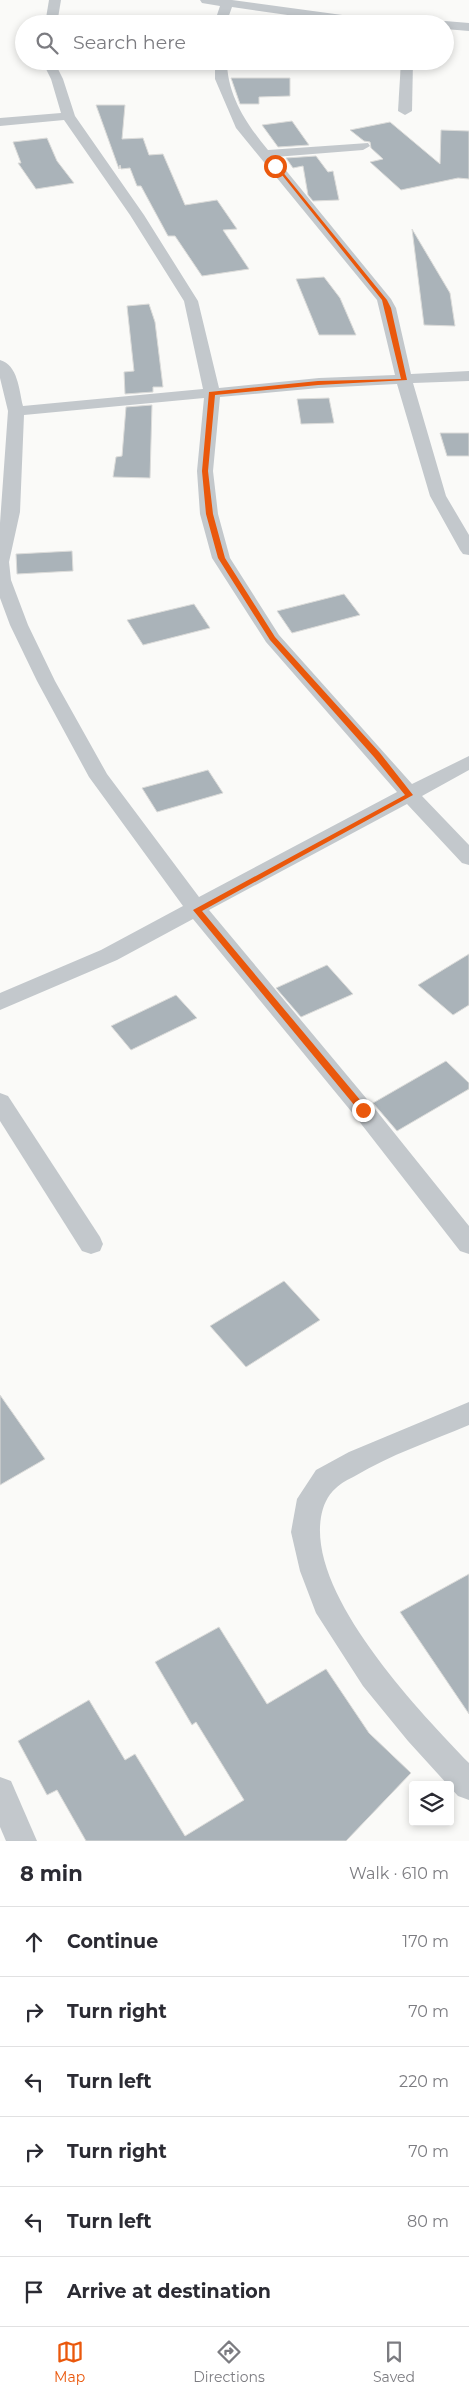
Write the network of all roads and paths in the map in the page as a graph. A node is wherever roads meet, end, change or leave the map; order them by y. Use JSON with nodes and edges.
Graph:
{"nodes":[{"id":1,"x":55,"y":0,"type":"edge"},
{"id":2,"x":206,"y":0,"type":"edge"},
{"id":3,"x":259,"y":0,"type":"edge"},
{"id":4,"x":282,"y":0,"type":"edge"},
{"id":5,"x":227,"y":4,"type":"junction"},
{"id":6,"x":246,"y":6,"type":"junction"},
{"id":7,"x":293,"y":12,"type":"junction"},
{"id":8,"x":52,"y":15,"type":"edge"},
{"id":9,"x":223,"y":15,"type":"edge"},
{"id":10,"x":314,"y":15,"type":"edge"},
{"id":11,"x":454,"y":26,"type":"edge"},
{"id":12,"x":469,"y":27,"type":"edge"},
{"id":13,"x":52,"y":70,"type":"edge"},
{"id":14,"x":222,"y":70,"type":"edge"},
{"id":15,"x":407,"y":70,"type":"edge"},
{"id":16,"x":405,"y":111,"type":"dead end"},
{"id":17,"x":68,"y":116,"type":"junction"},
{"id":18,"x":0,"y":122,"type":"edge"},
{"id":19,"x":363,"y":146,"type":"dead end"},
{"id":20,"x":264,"y":154,"type":"junction"},
{"id":21,"x":0,"y":365,"type":"edge"},
{"id":22,"x":469,"y":376,"type":"edge"},
{"id":23,"x":404,"y":380,"type":"junction"},
{"id":24,"x":212,"y":393,"type":"junction"},
{"id":25,"x":16,"y":411,"type":"junction"},
{"id":26,"x":6,"y":458,"type":"edge"},
{"id":27,"x":469,"y":550,"type":"edge"},
{"id":28,"x":10,"y":627,"type":"edge"},
{"id":29,"x":469,"y":762,"type":"edge"},
{"id":30,"x":410,"y":795,"type":"junction"},
{"id":31,"x":469,"y":858,"type":"edge"},
{"id":32,"x":197,"y":910,"type":"junction"},
{"id":33,"x":0,"y":1002,"type":"edge"},
{"id":34,"x":0,"y":1102,"type":"edge"},
{"id":35,"x":91,"y":1244,"type":"dead end"},
{"id":36,"x":469,"y":1244,"type":"edge"},
{"id":37,"x":469,"y":1413,"type":"edge"},
{"id":38,"x":469,"y":1786,"type":"edge"},
{"id":39,"x":0,"y":1792,"type":"edge"},
{"id":40,"x":22,"y":1841,"type":"edge"}],
"edges":[{"from":1,"to":8,"type":"street"},
{"from":2,"to":5,"type":"street"},
{"from":3,"to":6,"type":"street"},
{"from":4,"to":7,"type":"street"},
{"from":5,"to":6,"type":"street"},
{"from":5,"to":9,"type":"street"},
{"from":6,"to":7,"type":"street"},
{"from":7,"to":10,"type":"street"},
{"from":11,"to":12,"type":"street"},
{"from":13,"to":17,"type":"street"},
{"from":14,"to":20,"type":"street"},
{"from":15,"to":16,"type":"street"},
{"from":17,"to":18,"type":"street"},
{"from":17,"to":24,"type":"street"},
{"from":19,"to":20,"type":"street"},
{"from":20,"to":23,"type":"street"},
{"from":21,"to":25,"type":"street"},
{"from":22,"to":23,"type":"street"},
{"from":23,"to":24,"type":"street"},
{"from":23,"to":27,"type":"street"},
{"from":24,"to":25,"type":"street"},
{"from":24,"to":30,"type":"street"},
{"from":25,"to":26,"type":"street"},
{"from":26,"to":28,"type":"street"},
{"from":28,"to":32,"type":"street"},
{"from":29,"to":30,"type":"street"},
{"from":30,"to":31,"type":"street"},
{"from":30,"to":32,"type":"street"},
{"from":32,"to":33,"type":"street"},
{"from":32,"to":36,"type":"street"},
{"from":34,"to":35,"type":"street"},
{"from":37,"to":38,"type":"street"},
{"from":39,"to":40,"type":"street"}]}
